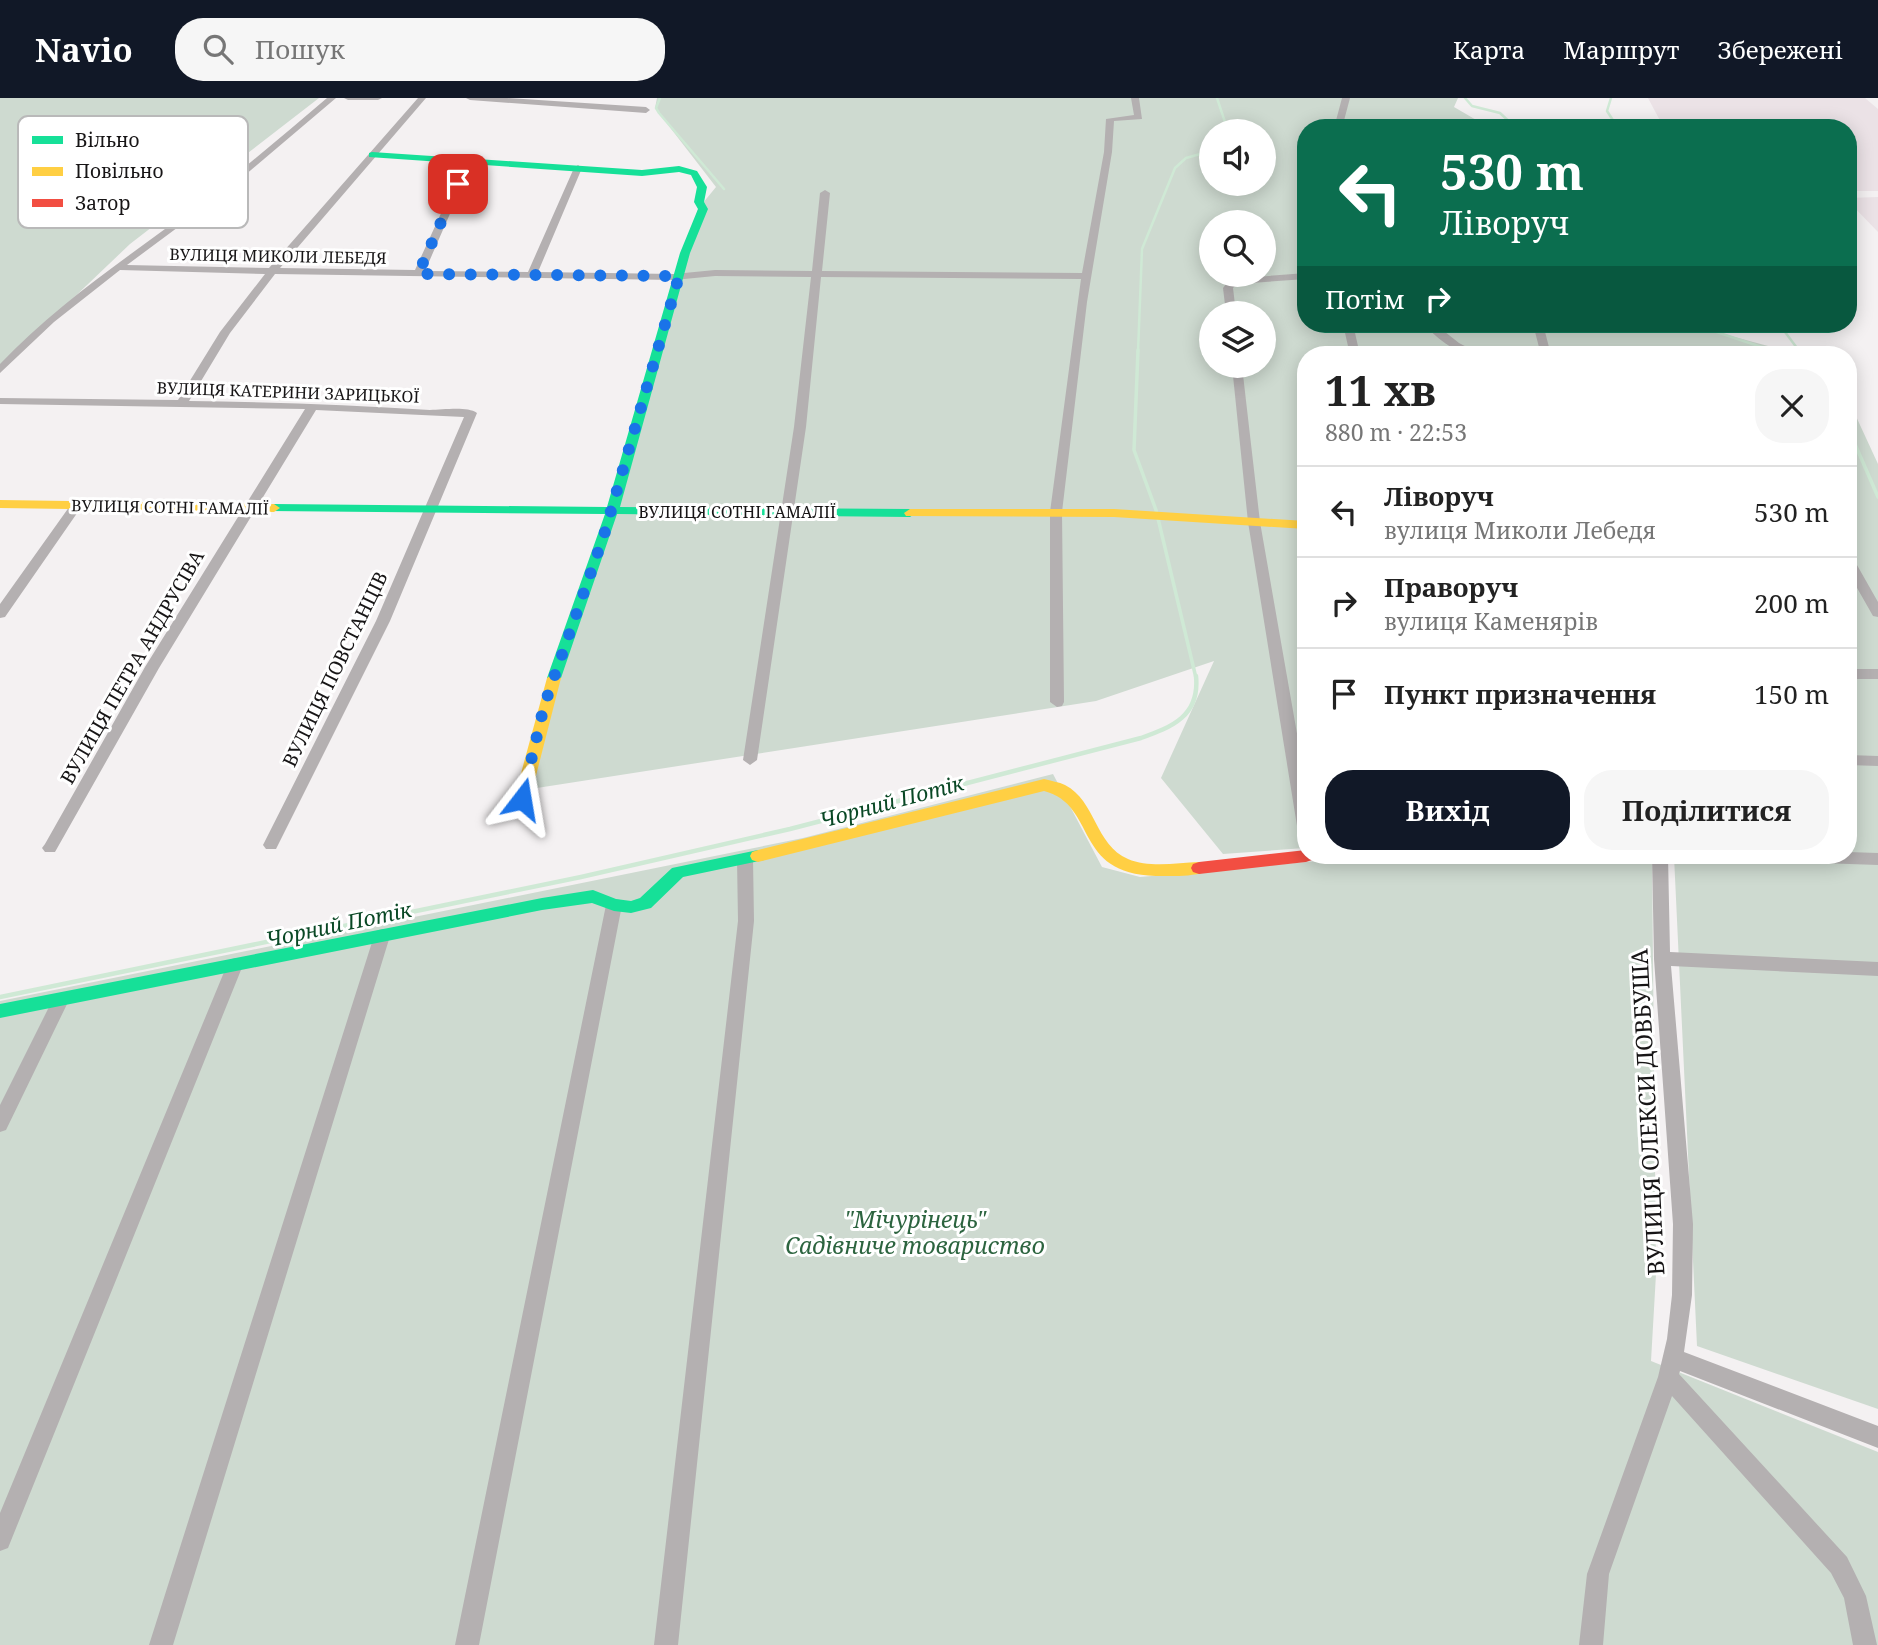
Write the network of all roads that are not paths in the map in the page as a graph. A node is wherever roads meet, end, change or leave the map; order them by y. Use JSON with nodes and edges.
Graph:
{"nodes":[{"id":1,"x":332,"y":98,"type":"edge"},
{"id":2,"x":348,"y":98,"type":"edge"},
{"id":3,"x":377,"y":98,"type":"edge"},
{"id":4,"x":422,"y":98,"type":"edge"},
{"id":5,"x":470,"y":98,"type":"edge"},
{"id":6,"x":1135,"y":98,"type":"edge"},
{"id":7,"x":1346,"y":98,"type":"edge"},
{"id":8,"x":646,"y":110,"type":"dead end"},
{"id":9,"x":1340,"y":119,"type":"edge"},
{"id":10,"x":372,"y":155,"type":"junction"},
{"id":11,"x":468,"y":161,"type":"junction"},
{"id":12,"x":248,"y":168,"type":"edge"},
{"id":13,"x":578,"y":168,"type":"junction"},
{"id":14,"x":825,"y":193,"type":"dead end"},
{"id":15,"x":171,"y":228,"type":"edge"},
{"id":16,"x":117,"y":267,"type":"junction"},
{"id":17,"x":273,"y":270,"type":"junction"},
{"id":18,"x":418,"y":274,"type":"junction"},
{"id":19,"x":533,"y":274,"type":"junction"},
{"id":20,"x":816,"y":275,"type":"junction"},
{"id":21,"x":679,"y":276,"type":"junction"},
{"id":22,"x":1088,"y":276,"type":"junction"},
{"id":23,"x":1297,"y":277,"type":"edge"},
{"id":24,"x":1230,"y":301,"type":"edge"},
{"id":25,"x":1440,"y":333,"type":"edge"},
{"id":26,"x":1451,"y":333,"type":"edge"},
{"id":27,"x":1451,"y":342,"type":"junction"},
{"id":28,"x":1458,"y":346,"type":"edge"},
{"id":29,"x":0,"y":370,"type":"edge"},
{"id":30,"x":1238,"y":378,"type":"edge"},
{"id":31,"x":0,"y":401,"type":"edge"},
{"id":32,"x":182,"y":403,"type":"junction"},
{"id":33,"x":313,"y":406,"type":"junction"},
{"id":34,"x":0,"y":504,"type":"edge"},
{"id":35,"x":76,"y":506,"type":"junction"},
{"id":36,"x":251,"y":508,"type":"junction"},
{"id":37,"x":430,"y":508,"type":"junction"},
{"id":38,"x":612,"y":512,"type":"junction"},
{"id":39,"x":787,"y":512,"type":"junction"},
{"id":40,"x":1056,"y":512,"type":"junction"},
{"id":41,"x":1254,"y":522,"type":"junction"},
{"id":42,"x":1297,"y":524,"type":"edge"},
{"id":43,"x":1857,"y":577,"type":"edge"},
{"id":44,"x":1878,"y":613,"type":"edge"},
{"id":45,"x":0,"y":614,"type":"edge"},
{"id":46,"x":1857,"y":674,"type":"edge"},
{"id":47,"x":1878,"y":674,"type":"edge"},
{"id":48,"x":1057,"y":702,"type":"dead end"},
{"id":49,"x":750,"y":760,"type":"dead end"},
{"id":50,"x":1857,"y":760,"type":"edge"},
{"id":51,"x":1878,"y":761,"type":"edge"},
{"id":52,"x":1297,"y":778,"type":"edge"},
{"id":53,"x":522,"y":799,"type":"dead end"},
{"id":54,"x":271,"y":845,"type":"dead end"},
{"id":55,"x":50,"y":848,"type":"dead end"},
{"id":56,"x":1297,"y":857,"type":"edge"},
{"id":57,"x":1857,"y":858,"type":"edge"},
{"id":58,"x":745,"y":859,"type":"junction"},
{"id":59,"x":1878,"y":859,"type":"edge"},
{"id":60,"x":1660,"y":864,"type":"edge"},
{"id":61,"x":614,"y":905,"type":"junction"},
{"id":62,"x":382,"y":936,"type":"junction"},
{"id":63,"x":1662,"y":959,"type":"junction"},
{"id":64,"x":235,"y":965,"type":"junction"},
{"id":65,"x":1878,"y":969,"type":"edge"},
{"id":66,"x":61,"y":1000,"type":"junction"},
{"id":67,"x":0,"y":1011,"type":"edge"},
{"id":68,"x":0,"y":1124,"type":"edge"},
{"id":69,"x":1670,"y":1367,"type":"junction"},
{"id":70,"x":1878,"y":1437,"type":"edge"},
{"id":71,"x":0,"y":1541,"type":"edge"},
{"id":72,"x":161,"y":1645,"type":"edge"},
{"id":73,"x":467,"y":1645,"type":"edge"},
{"id":74,"x":666,"y":1645,"type":"edge"},
{"id":75,"x":1591,"y":1645,"type":"edge"},
{"id":76,"x":1865,"y":1645,"type":"edge"}],
"edges":[{"from":1,"to":12,"type":"street"},
{"from":2,"to":3,"type":"street"},
{"from":4,"to":10,"type":"street"},
{"from":5,"to":8,"type":"street"},
{"from":6,"to":22,"type":"street"},
{"from":7,"to":9,"type":"street"},
{"from":10,"to":11,"type":"street"},
{"from":10,"to":17,"type":"street"},
{"from":11,"to":13,"type":"street"},
{"from":11,"to":18,"type":"street"},
{"from":13,"to":19,"type":"street"},
{"from":13,"to":21,"type":"street"},
{"from":14,"to":20,"type":"street"},
{"from":15,"to":16,"type":"street"},
{"from":16,"to":17,"type":"street","name":"ВУЛИЦЯ МИКОЛИ ЛЕБЕДЯ"},
{"from":16,"to":29,"type":"street"},
{"from":17,"to":18,"type":"street","name":"ВУЛИЦЯ МИКОЛИ ЛЕБЕДЯ"},
{"from":17,"to":32,"type":"street"},
{"from":18,"to":19,"type":"street","name":"ВУЛИЦЯ МИКОЛИ ЛЕБЕДЯ"},
{"from":19,"to":21,"type":"street","name":"ВУЛИЦЯ МИКОЛИ ЛЕБЕДЯ"},
{"from":20,"to":21,"type":"street","name":"ВУЛИЦЯ МИКОЛИ ЛЕБЕДЯ"},
{"from":20,"to":22,"type":"street","name":"ВУЛИЦЯ МИКОЛИ ЛЕБЕДЯ"},
{"from":20,"to":39,"type":"street"},
{"from":21,"to":38,"type":"street"},
{"from":22,"to":40,"type":"street"},
{"from":23,"to":24,"type":"street"},
{"from":25,"to":27,"type":"street"},
{"from":26,"to":27,"type":"street"},
{"from":27,"to":28,"type":"street"},
{"from":30,"to":41,"type":"street"},
{"from":31,"to":32,"type":"street","name":"ВУЛИЦЯ КАТЕРИНИ ЗАРИЦЬКОЇ"},
{"from":32,"to":33,"type":"street","name":"ВУЛИЦЯ КАТЕРИНИ ЗАРИЦЬКОЇ"},
{"from":33,"to":36,"type":"street","name":"ВУЛИЦЯ ПЕТРА АНДРУСІВА"},
{"from":33,"to":37,"type":"street","name":"ВУЛИЦЯ КАТЕРИНИ ЗАРИЦЬКОЇ"},
{"from":34,"to":35,"type":"street","name":"ВУЛИЦЯ СОТНІ ГАМАЛІЇ"},
{"from":35,"to":36,"type":"street","name":"ВУЛИЦЯ СОТНІ ГАМАЛІЇ"},
{"from":35,"to":45,"type":"street"},
{"from":36,"to":37,"type":"street","name":"ВУЛИЦЯ СОТНІ ГАМАЛІЇ"},
{"from":36,"to":55,"type":"street","name":"ВУЛИЦЯ ПЕТРА АНДРУСІВА"},
{"from":37,"to":38,"type":"street","name":"ВУЛИЦЯ СОТНІ ГАМАЛІЇ"},
{"from":37,"to":54,"type":"street","name":"ВУЛИЦЯ ПОВСТАНЦІВ"},
{"from":38,"to":39,"type":"street","name":"ВУЛИЦЯ СОТНІ ГАМАЛІЇ"},
{"from":38,"to":53,"type":"street"},
{"from":39,"to":40,"type":"street","name":"ВУЛИЦЯ СОТНІ ГАМАЛІЇ"},
{"from":39,"to":49,"type":"street"},
{"from":40,"to":41,"type":"street","name":"ВУЛИЦЯ СОТНІ ГАМАЛІЇ"},
{"from":40,"to":48,"type":"street"},
{"from":41,"to":42,"type":"street","name":"ВУЛИЦЯ СОТНІ ГАМАЛІЇ"},
{"from":41,"to":52,"type":"street"},
{"from":43,"to":44,"type":"street"},
{"from":46,"to":47,"type":"street"},
{"from":50,"to":51,"type":"street"},
{"from":56,"to":58,"type":"street"},
{"from":57,"to":59,"type":"street"},
{"from":58,"to":61,"type":"street"},
{"from":58,"to":74,"type":"street"},
{"from":60,"to":63,"type":"street","name":"ВУЛИЦЯ ОЛЕКСИ ДОВБУША"},
{"from":61,"to":62,"type":"street"},
{"from":61,"to":73,"type":"street"},
{"from":62,"to":64,"type":"street"},
{"from":62,"to":72,"type":"street"},
{"from":63,"to":65,"type":"street"},
{"from":63,"to":69,"type":"street","name":"ВУЛИЦЯ ОЛЕКСИ ДОВБУША"},
{"from":64,"to":66,"type":"street"},
{"from":64,"to":71,"type":"street"},
{"from":66,"to":67,"type":"street"},
{"from":66,"to":68,"type":"street"},
{"from":69,"to":70,"type":"street"},
{"from":69,"to":75,"type":"street","name":"ВУЛИЦЯ ОЛЕКСИ ДОВБУША"},
{"from":69,"to":76,"type":"street"}]}
